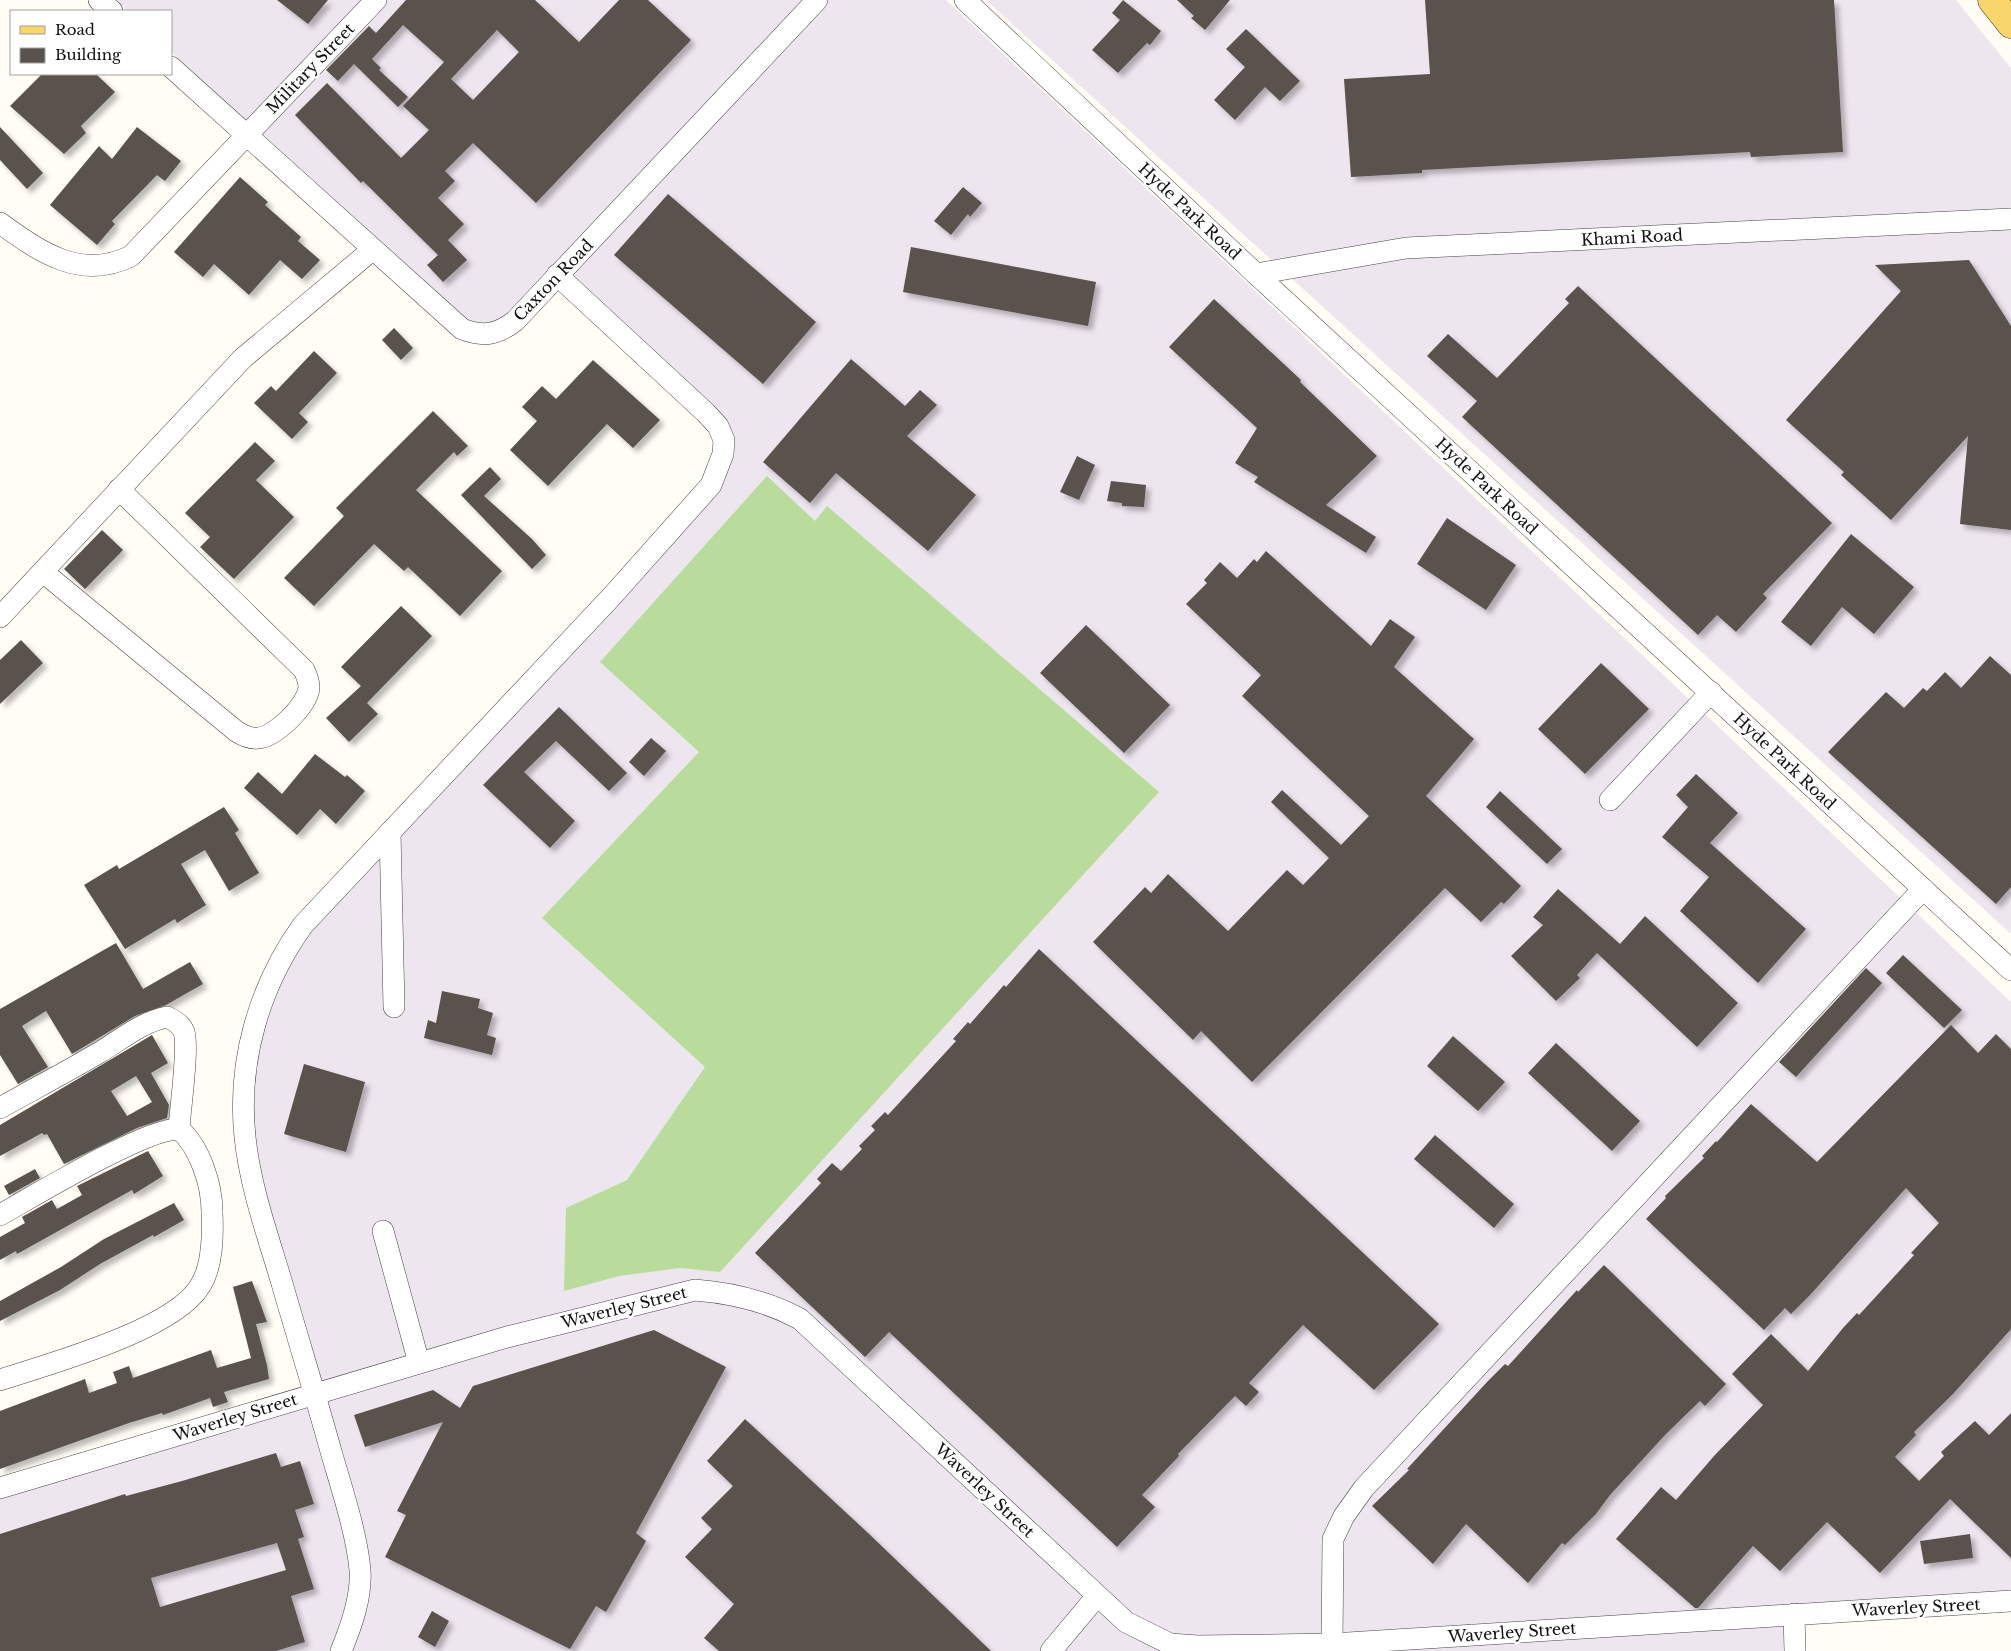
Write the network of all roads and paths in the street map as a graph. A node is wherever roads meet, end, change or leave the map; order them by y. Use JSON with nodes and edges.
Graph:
{"nodes":[{"id":1,"x":99,"y":0,"type":"edge"},
{"id":2,"x":376,"y":0,"type":"edge"},
{"id":3,"x":817,"y":0,"type":"edge"},
{"id":4,"x":965,"y":0,"type":"edge"},
{"id":5,"x":1992,"y":0,"type":"edge"},
{"id":6,"x":111,"y":10,"type":"edge"},
{"id":7,"x":2011,"y":24,"type":"edge"},
{"id":8,"x":172,"y":68,"type":"edge"},
{"id":9,"x":245,"y":135,"type":"junction"},
{"id":10,"x":2011,"y":219,"type":"edge"},
{"id":11,"x":0,"y":223,"type":"edge"},
{"id":12,"x":372,"y":250,"type":"junction"},
{"id":13,"x":1256,"y":274,"type":"junction"},
{"id":14,"x":557,"y":275,"type":"junction"},
{"id":15,"x":119,"y":490,"type":"junction"},
{"id":16,"x":42,"y":572,"type":"junction"},
{"id":17,"x":0,"y":617,"type":"edge"},
{"id":18,"x":1711,"y":692,"type":"junction"},
{"id":19,"x":1610,"y":800,"type":"dead end"},
{"id":20,"x":390,"y":832,"type":"junction"},
{"id":21,"x":1923,"y":889,"type":"junction"},
{"id":22,"x":2011,"y":970,"type":"edge"},
{"id":23,"x":394,"y":1007,"type":"dead end"},
{"id":24,"x":0,"y":1108,"type":"edge"},
{"id":25,"x":179,"y":1129,"type":"junction"},
{"id":26,"x":1,"y":1213,"type":"edge"},
{"id":27,"x":383,"y":1231,"type":"dead end"},
{"id":28,"x":419,"y":1363,"type":"junction"},
{"id":29,"x":0,"y":1380,"type":"edge"},
{"id":30,"x":314,"y":1393,"type":"junction"},
{"id":31,"x":0,"y":1488,"type":"edge"},
{"id":32,"x":1097,"y":1596,"type":"junction"},
{"id":33,"x":2011,"y":1601,"type":"edge"},
{"id":34,"x":1794,"y":1614,"type":"junction"},
{"id":35,"x":1332,"y":1644,"type":"junction"},
{"id":36,"x":1170,"y":1647,"type":"edge"},
{"id":37,"x":341,"y":1651,"type":"edge"},
{"id":38,"x":1051,"y":1651,"type":"edge"},
{"id":39,"x":1795,"y":1651,"type":"edge"}],
"edges":[{"from":1,"to":6,"type":"street"},
{"from":2,"to":9,"type":"street","name":"Military Street"},
{"from":3,"to":14,"type":"street","name":"Caxton Road"},
{"from":4,"to":13,"type":"street","name":"Hyde Park Road"},
{"from":5,"to":7,"type":"main road"},
{"from":8,"to":9,"type":"street","name":"Caxton Road"},
{"from":9,"to":11,"type":"street","name":"Military Street"},
{"from":9,"to":12,"type":"street","name":"Caxton Road"},
{"from":10,"to":13,"type":"street","name":"Khami Road"},
{"from":12,"to":14,"type":"street","name":"Caxton Road"},
{"from":12,"to":15,"type":"street"},
{"from":13,"to":18,"type":"street","name":"Hyde Park Road"},
{"from":14,"to":20,"type":"street"},
{"from":15,"to":16,"type":"street"},
{"from":15,"to":16,"type":"street"},
{"from":16,"to":17,"type":"street"},
{"from":18,"to":19,"type":"street"},
{"from":18,"to":21,"type":"street","name":"Hyde Park Road"},
{"from":20,"to":23,"type":"street"},
{"from":20,"to":30,"type":"street"},
{"from":21,"to":22,"type":"street","name":"Hyde Park Road"},
{"from":21,"to":35,"type":"street"},
{"from":24,"to":25,"type":"street"},
{"from":25,"to":26,"type":"street"},
{"from":25,"to":29,"type":"street"},
{"from":27,"to":28,"type":"street"},
{"from":28,"to":30,"type":"street","name":"Waverley Street"},
{"from":28,"to":32,"type":"street","name":"Waverley Street"},
{"from":30,"to":31,"type":"street","name":"Waverley Street"},
{"from":30,"to":37,"type":"street"},
{"from":32,"to":36,"type":"street","name":"Waverley Street"},
{"from":32,"to":38,"type":"street"},
{"from":33,"to":34,"type":"street","name":"Waverley Street"},
{"from":34,"to":35,"type":"street","name":"Waverley Street"},
{"from":34,"to":39,"type":"street"},
{"from":35,"to":36,"type":"street","name":"Waverley Street"}]}
